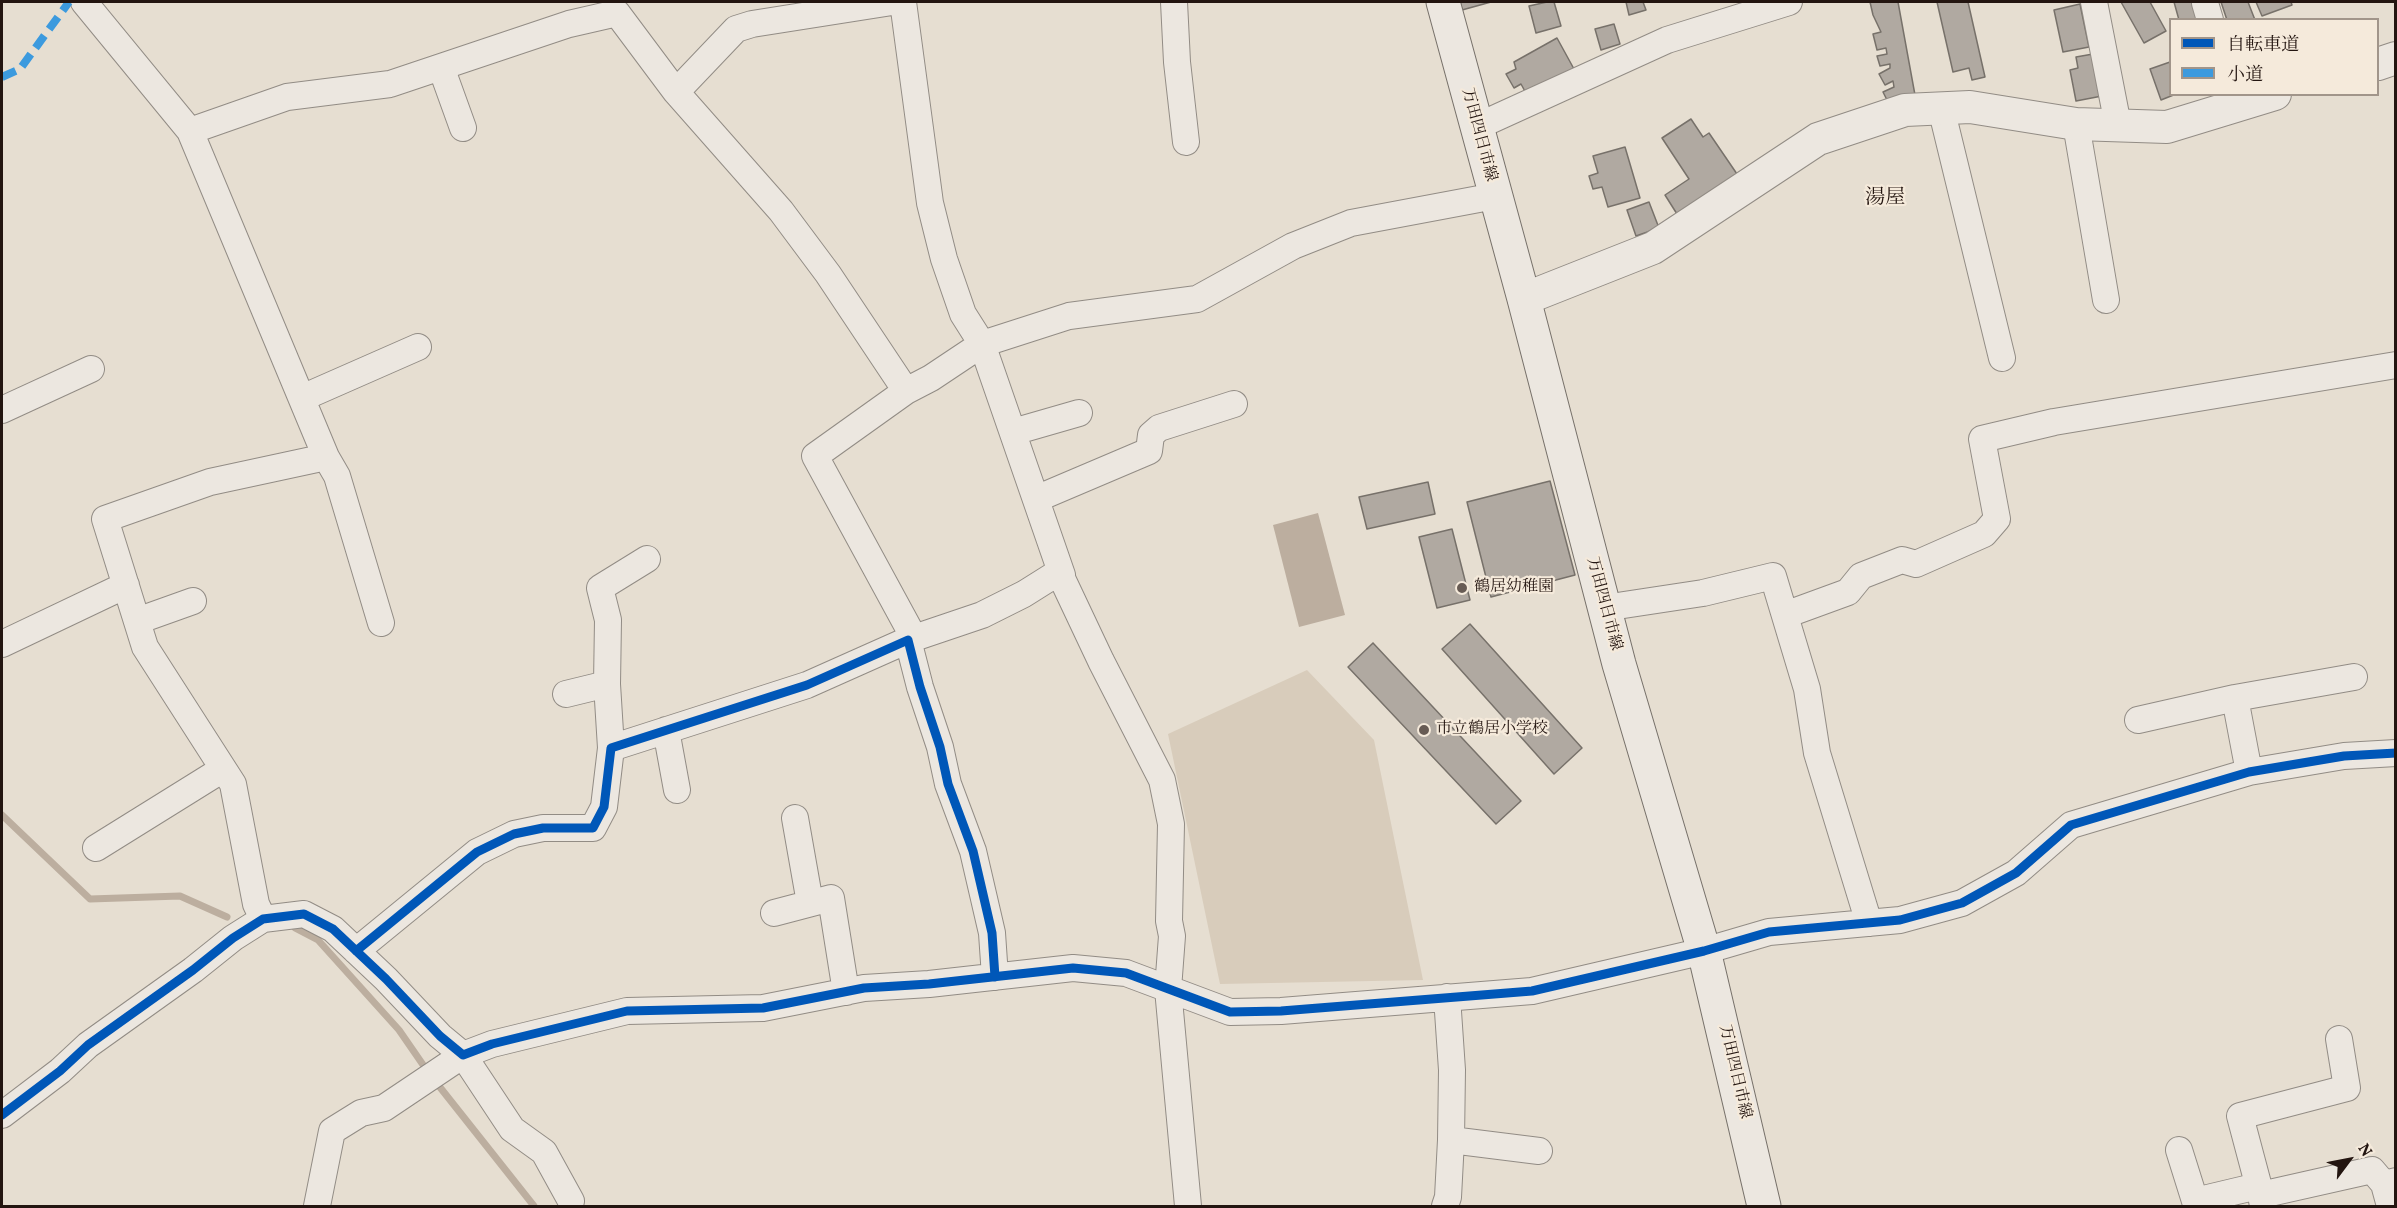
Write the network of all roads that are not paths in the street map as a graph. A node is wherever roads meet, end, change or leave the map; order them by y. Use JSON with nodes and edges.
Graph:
{"nodes":[{"id":1,"x":84,"y":2,"type":"edge"},
{"id":2,"x":892,"y":2,"type":"edge"},
{"id":3,"x":903,"y":2,"type":"edge"},
{"id":4,"x":1174,"y":2,"type":"edge"},
{"id":5,"x":1443,"y":2,"type":"edge"},
{"id":6,"x":1789,"y":2,"type":"edge"},
{"id":7,"x":2094,"y":2,"type":"edge"},
{"id":8,"x":1746,"y":8,"type":"edge"},
{"id":9,"x":2396,"y":58,"type":"edge"},
{"id":10,"x":2379,"y":64,"type":"edge"},
{"id":11,"x":441,"y":67,"type":"junction"},
{"id":12,"x":676,"y":92,"type":"junction"},
{"id":13,"x":2262,"y":96,"type":"edge"},
{"id":14,"x":2236,"y":100,"type":"edge"},
{"id":15,"x":1941,"y":108,"type":"junction"},
{"id":16,"x":2076,"y":124,"type":"junction"},
{"id":17,"x":2118,"y":125,"type":"junction"},
{"id":18,"x":1476,"y":127,"type":"junction"},
{"id":19,"x":463,"y":128,"type":"dead end"},
{"id":20,"x":190,"y":131,"type":"junction"},
{"id":21,"x":1186,"y":142,"type":"dead end"},
{"id":22,"x":1495,"y":196,"type":"junction"},
{"id":23,"x":1524,"y":299,"type":"junction"},
{"id":24,"x":2106,"y":300,"type":"dead end"},
{"id":25,"x":982,"y":344,"type":"junction"},
{"id":26,"x":418,"y":347,"type":"dead end"},
{"id":27,"x":2002,"y":358,"type":"dead end"},
{"id":28,"x":2396,"y":365,"type":"edge"},
{"id":29,"x":91,"y":369,"type":"dead end"},
{"id":30,"x":906,"y":392,"type":"junction"},
{"id":31,"x":302,"y":398,"type":"junction"},
{"id":32,"x":1234,"y":404,"type":"dead end"},
{"id":33,"x":2,"y":410,"type":"edge"},
{"id":34,"x":1079,"y":413,"type":"dead end"},
{"id":35,"x":1013,"y":432,"type":"junction"},
{"id":36,"x":326,"y":457,"type":"junction"},
{"id":37,"x":1036,"y":499,"type":"junction"},
{"id":38,"x":647,"y":560,"type":"dead end"},
{"id":39,"x":1059,"y":572,"type":"junction"},
{"id":40,"x":126,"y":585,"type":"junction"},
{"id":41,"x":193,"y":602,"type":"dead end"},
{"id":42,"x":1604,"y":608,"type":"junction"},
{"id":43,"x":1785,"y":615,"type":"junction"},
{"id":44,"x":136,"y":621,"type":"junction"},
{"id":45,"x":381,"y":623,"type":"dead end"},
{"id":46,"x":911,"y":639,"type":"junction"},
{"id":47,"x":2,"y":644,"type":"edge"},
{"id":48,"x":2354,"y":677,"type":"dead end"},
{"id":49,"x":607,"y":684,"type":"junction"},
{"id":50,"x":566,"y":694,"type":"dead end"},
{"id":51,"x":2235,"y":698,"type":"junction"},
{"id":52,"x":2138,"y":720,"type":"dead end"},
{"id":53,"x":666,"y":730,"type":"junction"},
{"id":54,"x":611,"y":748,"type":"junction"},
{"id":55,"x":2396,"y":753,"type":"edge"},
{"id":56,"x":223,"y":769,"type":"junction"},
{"id":57,"x":2249,"y":772,"type":"junction"},
{"id":58,"x":677,"y":790,"type":"dead end"},
{"id":59,"x":795,"y":818,"type":"dead end"},
{"id":60,"x":96,"y":848,"type":"dead end"},
{"id":61,"x":810,"y":903,"type":"junction"},
{"id":62,"x":774,"y":913,"type":"dead end"},
{"id":63,"x":262,"y":919,"type":"junction"},
{"id":64,"x":1869,"y":923,"type":"junction"},
{"id":65,"x":356,"y":951,"type":"junction"},
{"id":66,"x":1704,"y":951,"type":"junction"},
{"id":67,"x":995,"y":977,"type":"junction"},
{"id":68,"x":1168,"y":989,"type":"junction"},
{"id":69,"x":846,"y":992,"type":"junction"},
{"id":70,"x":1447,"y":998,"type":"junction"},
{"id":71,"x":2339,"y":1039,"type":"dead end"},
{"id":72,"x":463,"y":1055,"type":"junction"},
{"id":73,"x":2,"y":1115,"type":"edge"},
{"id":74,"x":1452,"y":1140,"type":"junction"},
{"id":75,"x":2179,"y":1150,"type":"dead end"},
{"id":76,"x":1539,"y":1151,"type":"dead end"},
{"id":77,"x":2390,"y":1190,"type":"edge"},
{"id":78,"x":2261,"y":1196,"type":"edge"},
{"id":79,"x":571,"y":1201,"type":"dead end"},
{"id":80,"x":317,"y":1206,"type":"edge"},
{"id":81,"x":1188,"y":1206,"type":"edge"},
{"id":82,"x":1445,"y":1206,"type":"edge"},
{"id":83,"x":1764,"y":1206,"type":"edge"}],
"edges":[{"from":1,"to":20,"type":"street"},
{"from":2,"to":12,"type":"street"},
{"from":3,"to":25,"type":"street"},
{"from":4,"to":21,"type":"street"},
{"from":5,"to":18,"type":"main road","name":"万田四日市線"},
{"from":6,"to":8,"type":"street"},
{"from":7,"to":17,"type":"street"},
{"from":8,"to":18,"type":"street"},
{"from":9,"to":10,"type":"street"},
{"from":11,"to":12,"type":"street"},
{"from":11,"to":19,"type":"street"},
{"from":11,"to":20,"type":"street"},
{"from":12,"to":30,"type":"street"},
{"from":13,"to":14,"type":"street"},
{"from":14,"to":17,"type":"street"},
{"from":15,"to":16,"type":"street"},
{"from":15,"to":23,"type":"street"},
{"from":15,"to":27,"type":"street"},
{"from":16,"to":17,"type":"street"},
{"from":16,"to":24,"type":"street"},
{"from":18,"to":22,"type":"main road","name":"万田四日市線"},
{"from":20,"to":31,"type":"street"},
{"from":22,"to":23,"type":"main road","name":"万田四日市線"},
{"from":22,"to":25,"type":"street"},
{"from":23,"to":42,"type":"main road","name":"万田四日市線"},
{"from":25,"to":30,"type":"street"},
{"from":25,"to":35,"type":"street"},
{"from":26,"to":31,"type":"street"},
{"from":28,"to":43,"type":"street"},
{"from":29,"to":33,"type":"street"},
{"from":30,"to":46,"type":"street"},
{"from":31,"to":36,"type":"street"},
{"from":32,"to":37,"type":"street"},
{"from":34,"to":35,"type":"street"},
{"from":35,"to":37,"type":"street"},
{"from":36,"to":40,"type":"street"},
{"from":36,"to":45,"type":"street"},
{"from":37,"to":39,"type":"street"},
{"from":38,"to":49,"type":"street"},
{"from":39,"to":46,"type":"street"},
{"from":39,"to":68,"type":"street"},
{"from":40,"to":44,"type":"street"},
{"from":40,"to":47,"type":"street"},
{"from":41,"to":44,"type":"street"},
{"from":42,"to":43,"type":"street"},
{"from":42,"to":66,"type":"main road","name":"万田四日市線"},
{"from":43,"to":64,"type":"street"},
{"from":44,"to":56,"type":"street"},
{"from":46,"to":53,"type":"street"},
{"from":46,"to":67,"type":"street"},
{"from":48,"to":51,"type":"street"},
{"from":49,"to":50,"type":"street"},
{"from":49,"to":54,"type":"street"},
{"from":51,"to":52,"type":"street"},
{"from":51,"to":57,"type":"street"},
{"from":53,"to":54,"type":"street"},
{"from":53,"to":58,"type":"street"},
{"from":54,"to":65,"type":"street"},
{"from":55,"to":57,"type":"street"},
{"from":56,"to":60,"type":"street"},
{"from":56,"to":63,"type":"street"},
{"from":57,"to":64,"type":"street"},
{"from":59,"to":61,"type":"street"},
{"from":61,"to":62,"type":"street"},
{"from":61,"to":69,"type":"street"},
{"from":63,"to":65,"type":"street"},
{"from":63,"to":73,"type":"street"},
{"from":64,"to":66,"type":"street"},
{"from":65,"to":72,"type":"street"},
{"from":66,"to":70,"type":"street"},
{"from":66,"to":83,"type":"main road","name":"万田四日市線"},
{"from":67,"to":68,"type":"street"},
{"from":67,"to":69,"type":"street"},
{"from":68,"to":70,"type":"street"},
{"from":68,"to":81,"type":"street"},
{"from":69,"to":72,"type":"street"},
{"from":70,"to":74,"type":"street"},
{"from":71,"to":78,"type":"street"},
{"from":72,"to":79,"type":"street"},
{"from":72,"to":80,"type":"street"},
{"from":74,"to":76,"type":"street"},
{"from":74,"to":82,"type":"street"},
{"from":75,"to":78,"type":"street"},
{"from":77,"to":78,"type":"street"}]}
